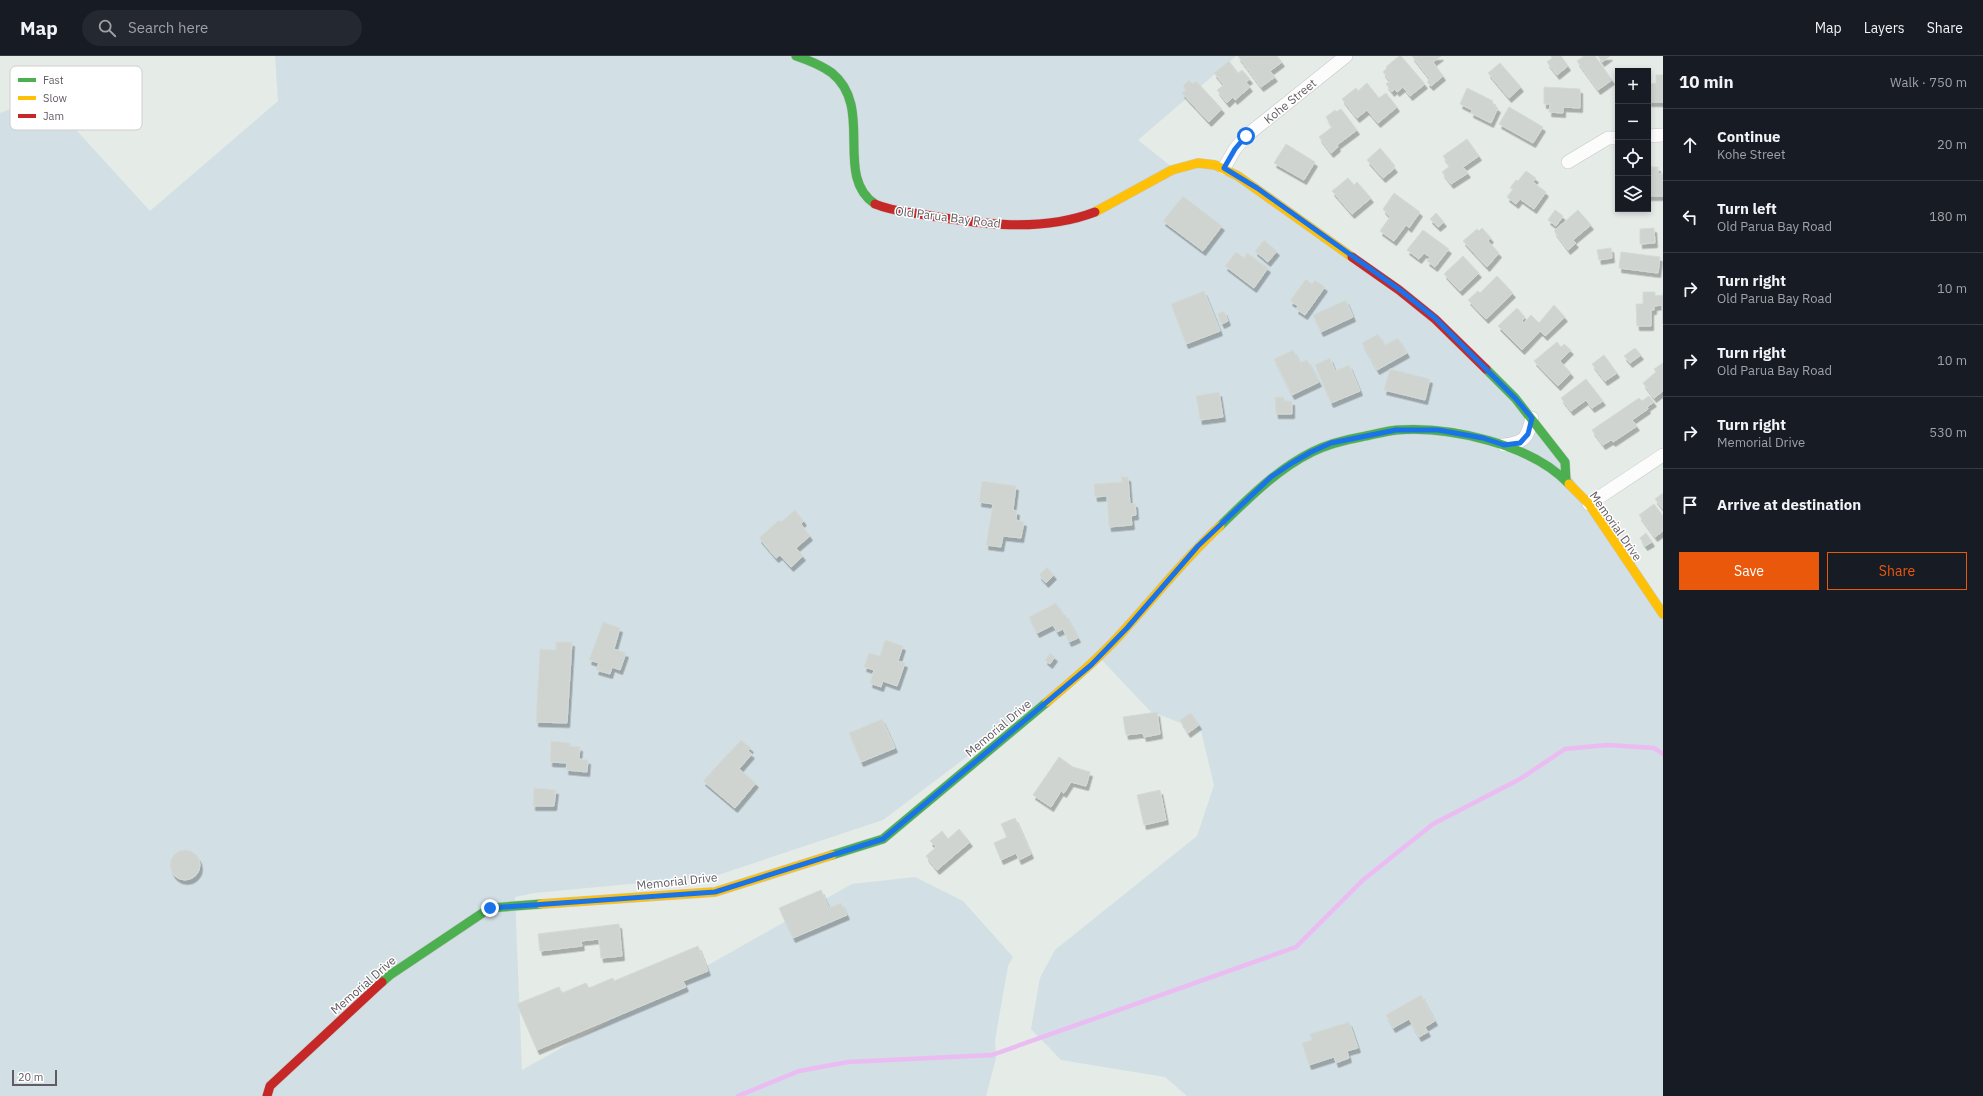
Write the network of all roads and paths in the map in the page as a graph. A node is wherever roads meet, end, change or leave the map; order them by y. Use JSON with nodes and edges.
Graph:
{"nodes":[{"id":1,"x":796,"y":56,"type":"edge"},
{"id":2,"x":1346,"y":56,"type":"edge"},
{"id":3,"x":1663,"y":135,"type":"edge"},
{"id":4,"x":1651,"y":136,"type":"edge"},
{"id":5,"x":1615,"y":138,"type":"edge"},
{"id":6,"x":1568,"y":162,"type":"dead end"},
{"id":7,"x":1224,"y":168,"type":"junction"},
{"id":8,"x":1532,"y":418,"type":"junction"},
{"id":9,"x":1504,"y":445,"type":"junction"},
{"id":10,"x":1663,"y":455,"type":"edge"},
{"id":11,"x":1566,"y":480,"type":"junction"},
{"id":12,"x":1589,"y":504,"type":"junction"},
{"id":13,"x":1663,"y":614,"type":"edge"},
{"id":14,"x":266,"y":1096,"type":"edge"}],
"edges":[{"from":1,"to":7,"type":"street","name":"Old Parua Bay Road"},
{"from":2,"to":7,"type":"street","name":"Kohe Street"},
{"from":3,"to":4,"type":"street"},
{"from":5,"to":6,"type":"street"},
{"from":7,"to":8,"type":"street","name":"Old Parua Bay Road"},
{"from":8,"to":9,"type":"street"},
{"from":8,"to":11,"type":"street","name":"Old Parua Bay Road"},
{"from":9,"to":11,"type":"street","name":"Memorial Drive"},
{"from":9,"to":14,"type":"street","name":"Memorial Drive"},
{"from":10,"to":12,"type":"street"},
{"from":11,"to":12,"type":"street","name":"Memorial Drive"},
{"from":12,"to":13,"type":"street","name":"Memorial Drive"}]}
